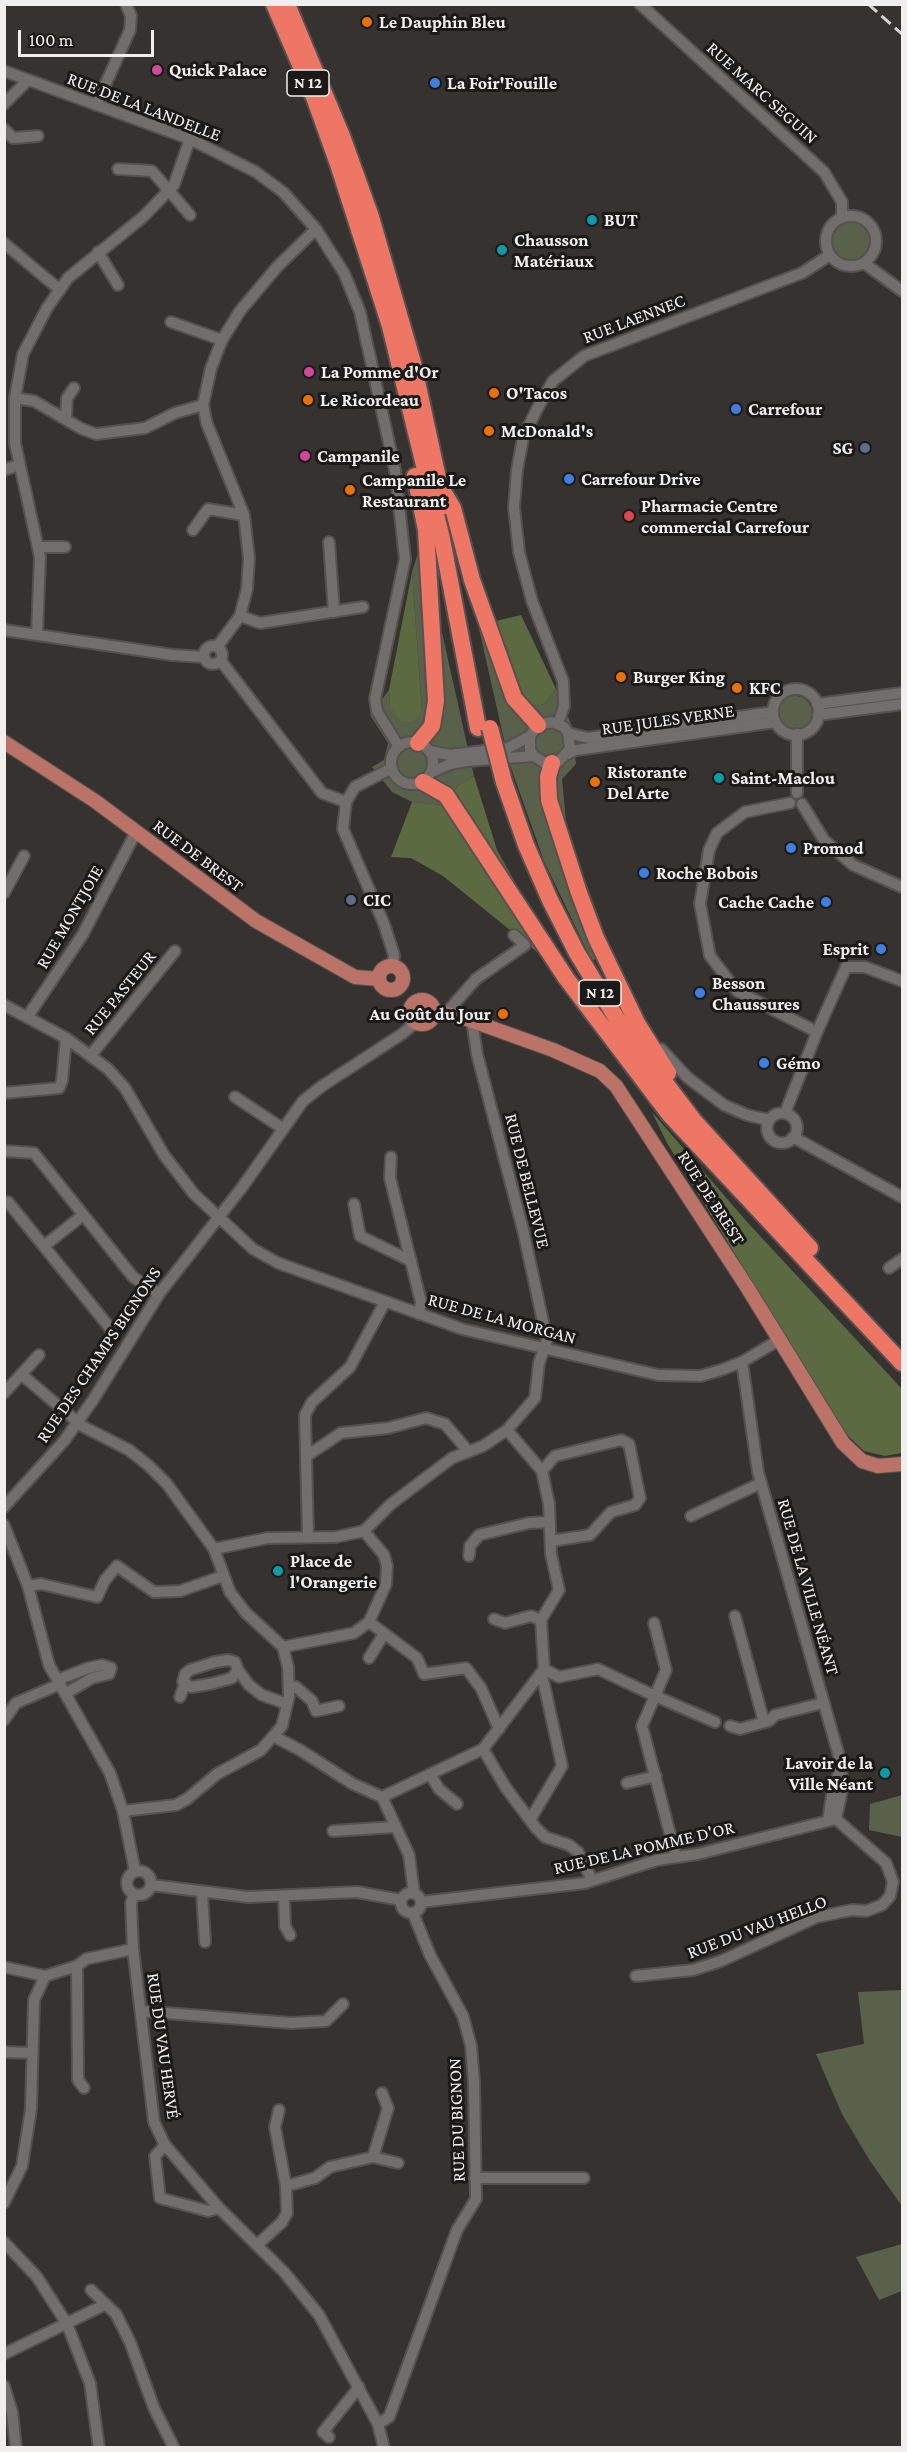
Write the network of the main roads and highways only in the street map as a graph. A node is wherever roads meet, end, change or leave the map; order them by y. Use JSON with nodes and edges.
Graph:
{"nodes":[{"id":1,"x":274,"y":4,"type":"edge"},
{"id":2,"x":287,"y":4,"type":"edge"},
{"id":3,"x":343,"y":181,"type":"junction"},
{"id":4,"x":441,"y":487,"type":"junction"},
{"id":5,"x":484,"y":728,"type":"junction"},
{"id":6,"x":534,"y":731,"type":"road end"},
{"id":7,"x":4,"y":742,"type":"edge"},
{"id":8,"x":424,"y":747,"type":"road end"},
{"id":9,"x":552,"y":764,"type":"road end"},
{"id":10,"x":427,"y":777,"type":"road end"},
{"id":11,"x":499,"y":782,"type":"junction"},
{"id":12,"x":379,"y":979,"type":"junction"},
{"id":13,"x":399,"y":985,"type":"junction"},
{"id":14,"x":414,"y":1004,"type":"junction"},
{"id":15,"x":440,"y":1012,"type":"junction"},
{"id":16,"x":669,"y":1114,"type":"junction"},
{"id":17,"x":742,"y":1176,"type":"junction"},
{"id":18,"x":903,"y":1346,"type":"edge"},
{"id":19,"x":903,"y":1363,"type":"edge"},
{"id":20,"x":903,"y":1464,"type":"edge"}],
"edges":[{"from":1,"to":3,"type":"highway","number":"N 12"},
{"from":2,"to":4,"type":"highway","number":"N 12"},
{"from":3,"to":5,"type":"highway","number":"N 12"},
{"from":3,"to":8,"type":"highway"},
{"from":4,"to":5,"type":"highway","number":"N 12"},
{"from":4,"to":6,"type":"highway"},
{"from":5,"to":11,"type":"highway","number":"N 12","bridge":true},
{"from":7,"to":12,"type":"main road","name":"RUE DE BREST"},
{"from":9,"to":17,"type":"highway"},
{"from":10,"to":16,"type":"highway"},
{"from":11,"to":16,"type":"highway","number":"N 12"},
{"from":11,"to":17,"type":"highway","number":"N 12"},
{"from":12,"to":13,"type":"main road"},
{"from":12,"to":13,"type":"main road"},
{"from":13,"to":14,"type":"main road"},
{"from":14,"to":15,"type":"main road"},
{"from":14,"to":15,"type":"main road"},
{"from":15,"to":20,"type":"main road","name":"RUE DE BREST"},
{"from":16,"to":19,"type":"highway","number":"N 12"},
{"from":17,"to":18,"type":"highway","number":"N 12"}]}
